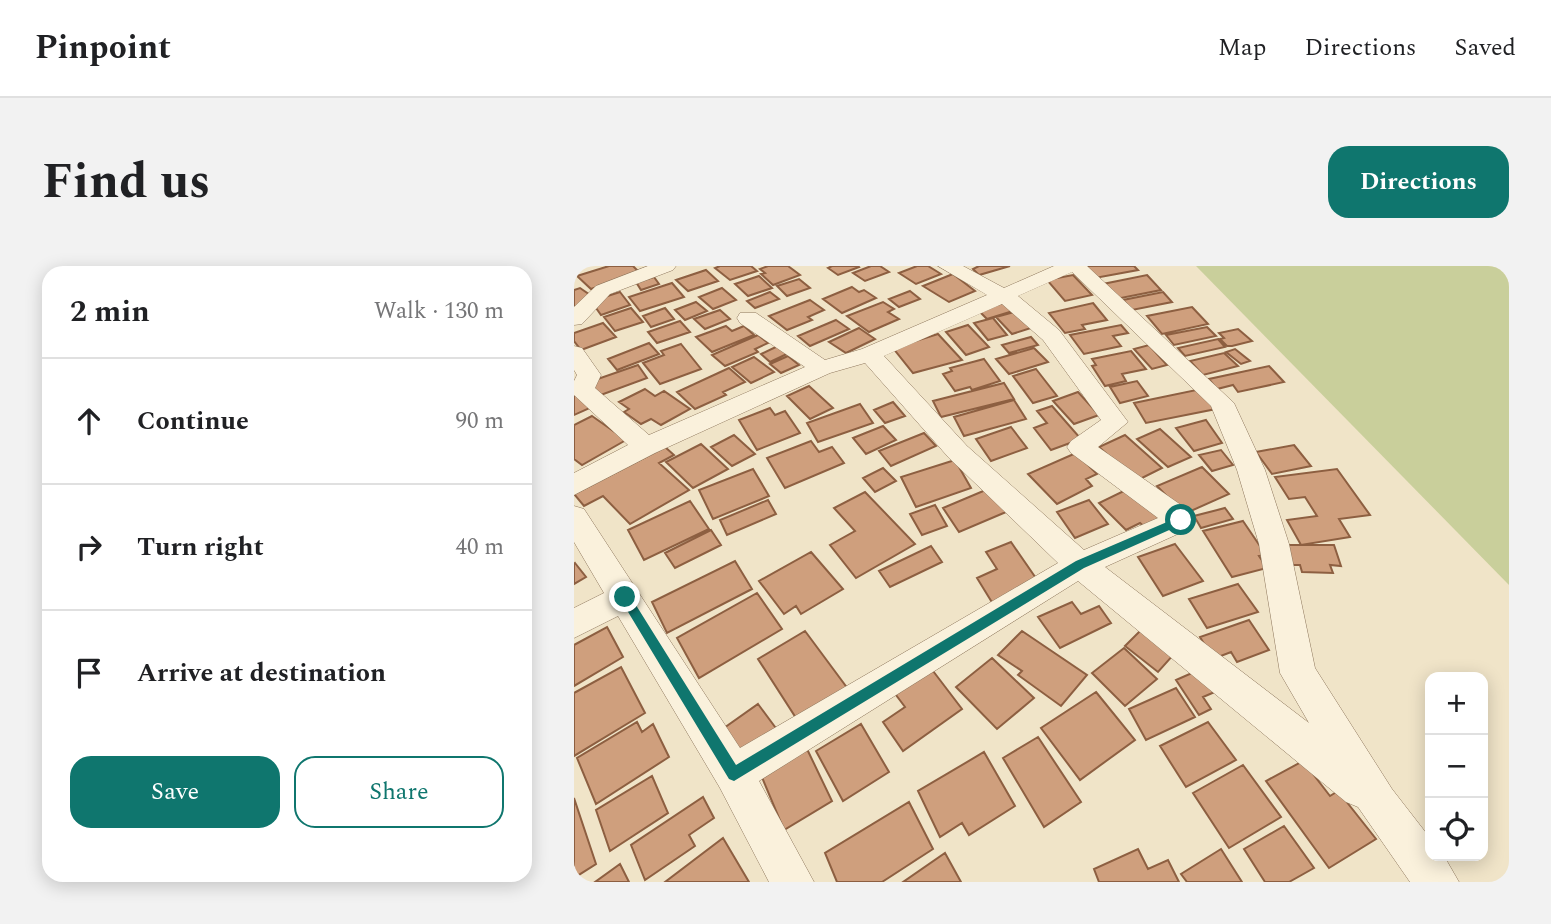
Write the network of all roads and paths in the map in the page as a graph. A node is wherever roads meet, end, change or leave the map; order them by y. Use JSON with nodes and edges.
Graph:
{"nodes":[{"id":1,"x":666,"y":266,"type":"edge"},
{"id":2,"x":948,"y":266,"type":"edge"},
{"id":3,"x":1070,"y":266,"type":"edge"},
{"id":4,"x":1076,"y":266,"type":"edge"},
{"id":5,"x":1005,"y":296,"type":"junction"},
{"id":6,"x":748,"y":318,"type":"dead end"},
{"id":7,"x":574,"y":319,"type":"edge"},
{"id":8,"x":574,"y":353,"type":"edge"},
{"id":9,"x":870,"y":354,"type":"junction"},
{"id":10,"x":822,"y":368,"type":"junction"},
{"id":11,"x":646,"y":447,"type":"junction"},
{"id":12,"x":574,"y":485,"type":"edge"},
{"id":13,"x":574,"y":517,"type":"edge"},
{"id":14,"x":1080,"y":565,"type":"junction"},
{"id":15,"x":625,"y":597,"type":"junction"},
{"id":16,"x":574,"y":624,"type":"edge"},
{"id":17,"x":734,"y":774,"type":"junction"},
{"id":18,"x":1378,"y":803,"type":"junction"},
{"id":19,"x":792,"y":882,"type":"edge"},
{"id":20,"x":1437,"y":882,"type":"edge"}],
"edges":[{"from":1,"to":7,"type":"street"},
{"from":2,"to":5,"type":"street"},
{"from":3,"to":5,"type":"street"},
{"from":4,"to":18,"type":"street"},
{"from":5,"to":9,"type":"street"},
{"from":5,"to":14,"type":"street"},
{"from":6,"to":10,"type":"street"},
{"from":8,"to":11,"type":"street"},
{"from":9,"to":10,"type":"street"},
{"from":9,"to":14,"type":"street"},
{"from":10,"to":11,"type":"street"},
{"from":11,"to":12,"type":"street"},
{"from":13,"to":15,"type":"street"},
{"from":14,"to":17,"type":"street"},
{"from":14,"to":18,"type":"street"},
{"from":15,"to":16,"type":"street"},
{"from":15,"to":17,"type":"street"},
{"from":17,"to":19,"type":"street"},
{"from":18,"to":20,"type":"street"}]}
